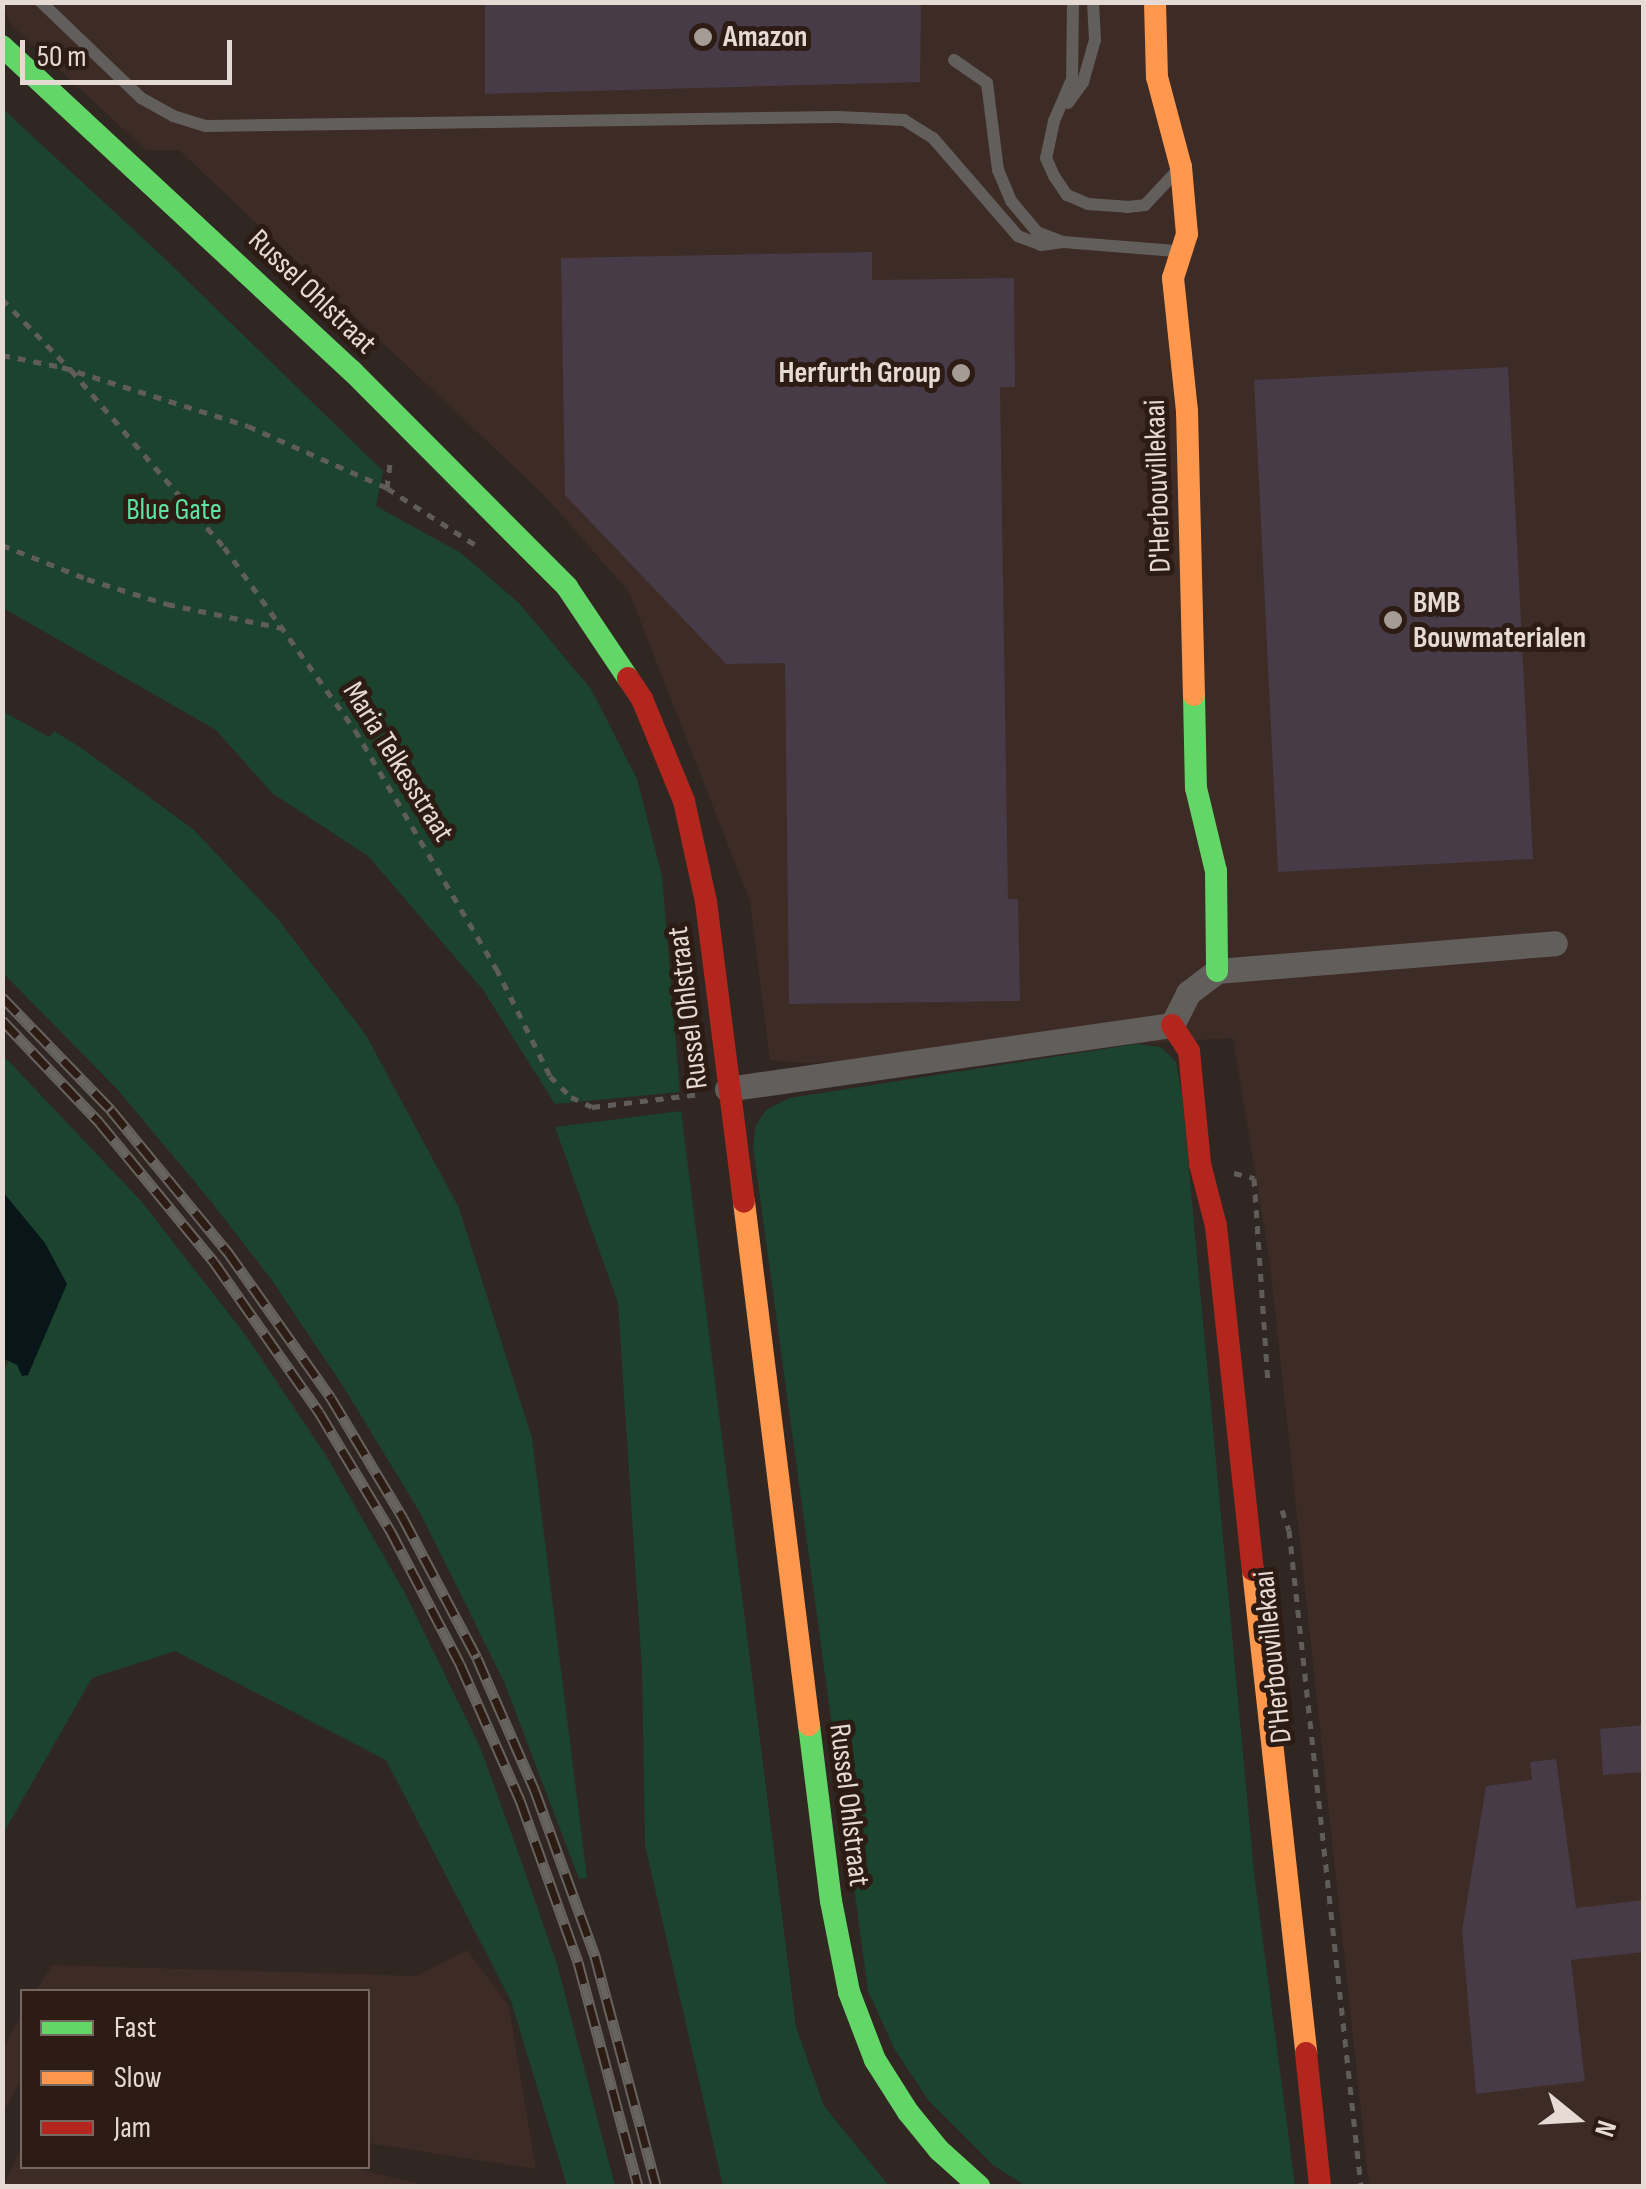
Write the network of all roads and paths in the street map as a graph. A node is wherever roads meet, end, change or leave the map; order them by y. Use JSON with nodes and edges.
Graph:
{"nodes":[{"id":1,"x":42,"y":2,"type":"edge"},
{"id":2,"x":1074,"y":2,"type":"edge"},
{"id":3,"x":1093,"y":2,"type":"edge"},
{"id":4,"x":1155,"y":2,"type":"edge"},
{"id":5,"x":2,"y":46,"type":"edge"},
{"id":6,"x":954,"y":60,"type":"dead end"},
{"id":7,"x":1054,"y":121,"type":"junction"},
{"id":8,"x":1181,"y":167,"type":"junction"},
{"id":9,"x":1063,"y":242,"type":"junction"},
{"id":10,"x":1181,"y":251,"type":"junction"},
{"id":11,"x":2,"y":299,"type":"edge"},
{"id":12,"x":2,"y":355,"type":"edge"},
{"id":13,"x":71,"y":370,"type":"junction"},
{"id":14,"x":2,"y":545,"type":"edge"},
{"id":15,"x":481,"y":549,"type":"dead end"},
{"id":16,"x":282,"y":628,"type":"junction"},
{"id":17,"x":1555,"y":944,"type":"dead end"},
{"id":18,"x":1217,"y":971,"type":"junction"},
{"id":19,"x":1172,"y":1024,"type":"junction"},
{"id":20,"x":697,"y":1076,"type":"dead end"},
{"id":21,"x":727,"y":1089,"type":"junction"},
{"id":22,"x":699,"y":1094,"type":"junction"},
{"id":23,"x":702,"y":1114,"type":"dead end"},
{"id":24,"x":1200,"y":1164,"type":"junction"},
{"id":25,"x":1268,"y":1394,"type":"dead end"},
{"id":26,"x":1279,"y":1499,"type":"dead end"},
{"id":27,"x":979,"y":2186,"type":"edge"},
{"id":28,"x":1320,"y":2186,"type":"edge"},
{"id":29,"x":1361,"y":2186,"type":"edge"}],
"edges":[{"from":1,"to":9,"type":"lane"},
{"from":2,"to":7,"type":"lane"},
{"from":3,"to":7,"type":"lane"},
{"from":4,"to":8,"type":"street","name":"D'Herbouvillekaai"},
{"from":5,"to":21,"type":"street","name":"Russel Ohlstraat"},
{"from":6,"to":9,"type":"lane"},
{"from":7,"to":8,"type":"lane"},
{"from":8,"to":10,"type":"street","name":"D'Herbouvillekaai"},
{"from":9,"to":10,"type":"lane"},
{"from":10,"to":18,"type":"street","name":"D'Herbouvillekaai"},
{"from":11,"to":13,"type":"path","name":"Maria Telkesstraat"},
{"from":12,"to":13,"type":"path","name":"Maria Telkesstraat"},
{"from":13,"to":15,"type":"path","name":"Maria Telkesstraat"},
{"from":13,"to":16,"type":"path","name":"Maria Telkesstraat"},
{"from":14,"to":16,"type":"path"},
{"from":16,"to":22,"type":"path","name":"Maria Telkesstraat"},
{"from":17,"to":18,"type":"street"},
{"from":18,"to":19,"type":"street"},
{"from":19,"to":21,"type":"street"},
{"from":19,"to":24,"type":"street","name":"D'Herbouvillekaai"},
{"from":20,"to":22,"type":"path"},
{"from":21,"to":27,"type":"street","name":"Russel Ohlstraat"},
{"from":22,"to":23,"type":"path"},
{"from":24,"to":25,"type":"path"},
{"from":24,"to":28,"type":"street","name":"D'Herbouvillekaai"},
{"from":26,"to":29,"type":"path","name":"D'Herbouvillekaai"}]}
